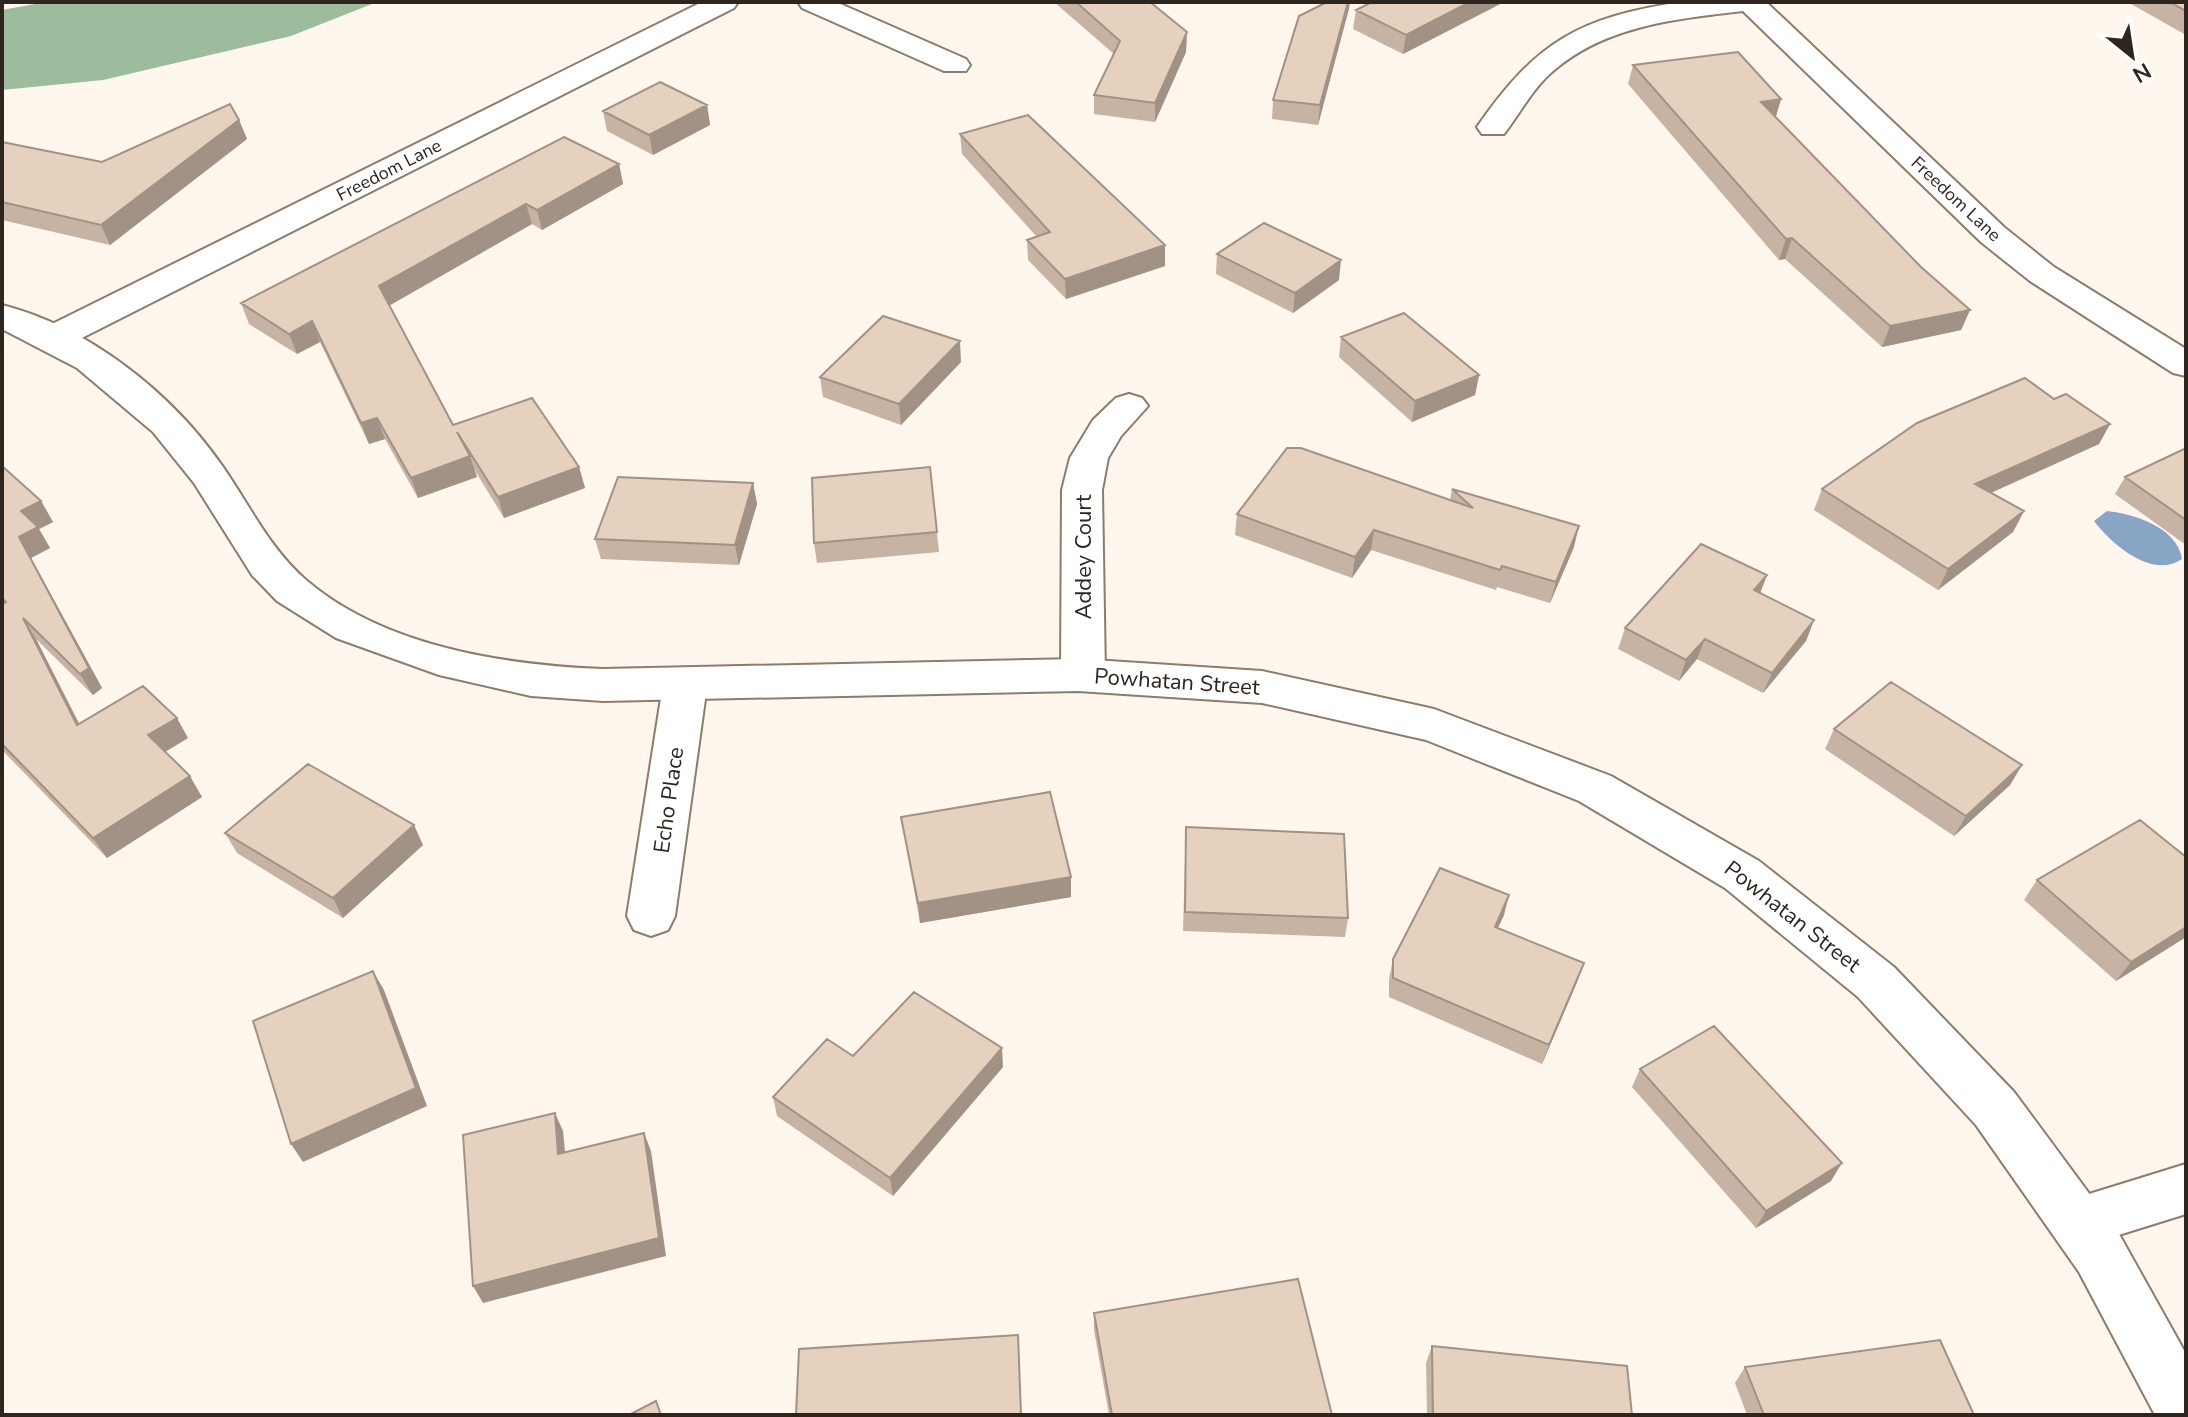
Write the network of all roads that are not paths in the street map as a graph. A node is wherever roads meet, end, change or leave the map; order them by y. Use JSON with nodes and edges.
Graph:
{"nodes":[{"id":1,"x":724,"y":2,"type":"edge"},
{"id":2,"x":812,"y":2,"type":"edge"},
{"id":3,"x":1750,"y":2,"type":"edge"},
{"id":4,"x":955,"y":65,"type":"dead end"},
{"id":5,"x":1493,"y":127,"type":"dead end"},
{"id":6,"x":2,"y":316,"type":"edge"},
{"id":7,"x":53,"y":338,"type":"junction"},
{"id":8,"x":2186,"y":365,"type":"edge"},
{"id":9,"x":1129,"y":406,"type":"dead end"},
{"id":10,"x":1083,"y":675,"type":"junction"},
{"id":11,"x":685,"y":685,"type":"junction"},
{"id":12,"x":651,"y":916,"type":"dead end"},
{"id":13,"x":2186,"y":1189,"type":"edge"},
{"id":14,"x":2080,"y":1221,"type":"junction"},
{"id":15,"x":2186,"y":1413,"type":"edge"}],
"edges":[{"from":1,"to":7,"type":"street","name":"Freedom Lane"},
{"from":2,"to":4,"type":"street"},
{"from":3,"to":5,"type":"street"},
{"from":3,"to":8,"type":"street","name":"Freedom Lane"},
{"from":6,"to":7,"type":"street","name":"Powhatan Street"},
{"from":7,"to":11,"type":"street","name":"Powhatan Street"},
{"from":9,"to":10,"type":"street","name":"Addey Court"},
{"from":10,"to":11,"type":"street","name":"Powhatan Street"},
{"from":10,"to":14,"type":"street","name":"Powhatan Street"},
{"from":11,"to":12,"type":"street","name":"Echo Place"},
{"from":13,"to":14,"type":"street"},
{"from":14,"to":15,"type":"street","name":"Powhatan Street"}]}
